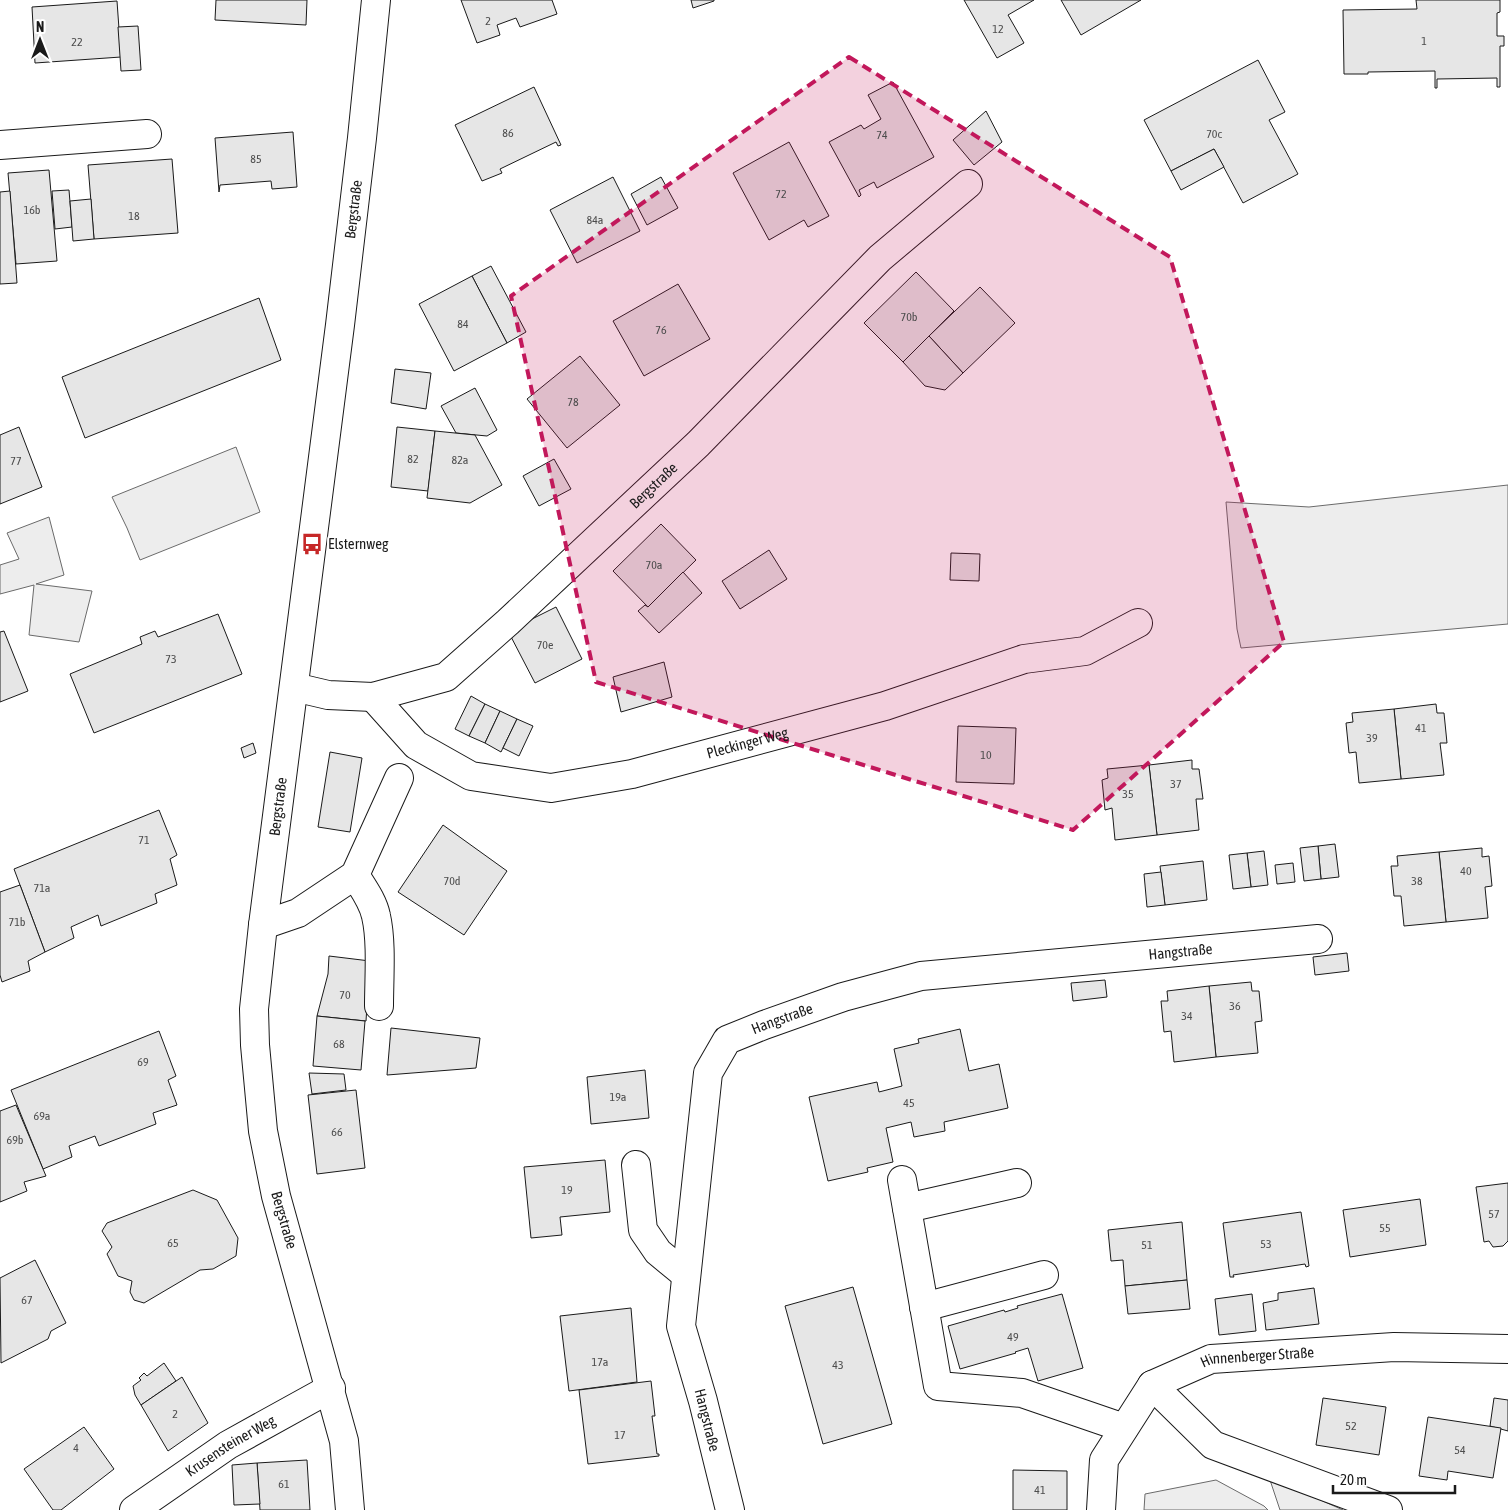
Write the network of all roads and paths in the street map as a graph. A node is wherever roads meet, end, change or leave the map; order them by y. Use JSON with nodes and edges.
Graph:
{"nodes":[{"id":1,"x":376,"y":0,"type":"edge"},
{"id":2,"x":147,"y":134,"type":"dead end"},
{"id":3,"x":0,"y":145,"type":"edge"},
{"id":4,"x":968,"y":184,"type":"dead end"},
{"id":5,"x":1138,"y":622,"type":"dead end"},
{"id":6,"x":294,"y":687,"type":"junction"},
{"id":7,"x":373,"y":697,"type":"junction"},
{"id":8,"x":400,"y":778,"type":"dead end"},
{"id":9,"x":355,"y":874,"type":"junction"},
{"id":10,"x":263,"y":925,"type":"junction"},
{"id":11,"x":1318,"y":939,"type":"dead end"},
{"id":12,"x":379,"y":1006,"type":"dead end"},
{"id":13,"x":636,"y":1165,"type":"dead end"},
{"id":14,"x":902,"y":1180,"type":"dead end"},
{"id":15,"x":1017,"y":1183,"type":"dead end"},
{"id":16,"x":906,"y":1208,"type":"junction"},
{"id":17,"x":686,"y":1275,"type":"junction"},
{"id":18,"x":1044,"y":1275,"type":"dead end"},
{"id":19,"x":924,"y":1307,"type":"junction"},
{"id":20,"x":1508,"y":1349,"type":"edge"},
{"id":21,"x":1152,"y":1385,"type":"junction"},
{"id":22,"x":331,"y":1388,"type":"junction"},
{"id":23,"x":1124,"y":1428,"type":"junction"},
{"id":24,"x":134,"y":1510,"type":"edge"},
{"id":25,"x":350,"y":1510,"type":"edge"},
{"id":26,"x":730,"y":1510,"type":"edge"},
{"id":27,"x":1101,"y":1510,"type":"edge"},
{"id":28,"x":1388,"y":1510,"type":"edge"}],
"edges":[{"from":1,"to":6,"type":"street","name":"Bergstraße"},
{"from":2,"to":3,"type":"street"},
{"from":4,"to":7,"type":"street","name":"Bergstraße"},
{"from":5,"to":7,"type":"street","name":"Pleckinger Weg"},
{"from":6,"to":7,"type":"street","name":"Bergstraße"},
{"from":6,"to":10,"type":"street","name":"Bergstraße"},
{"from":8,"to":9,"type":"street"},
{"from":9,"to":10,"type":"street"},
{"from":9,"to":12,"type":"street"},
{"from":10,"to":22,"type":"street","name":"Bergstraße"},
{"from":11,"to":17,"type":"street","name":"Hangstraße"},
{"from":13,"to":17,"type":"street"},
{"from":14,"to":16,"type":"street"},
{"from":15,"to":16,"type":"street"},
{"from":16,"to":19,"type":"street"},
{"from":17,"to":26,"type":"street","name":"Hangstraße"},
{"from":18,"to":19,"type":"street"},
{"from":19,"to":23,"type":"street"},
{"from":20,"to":21,"type":"street","name":"Hinnenberger Straße"},
{"from":21,"to":23,"type":"street"},
{"from":21,"to":28,"type":"street"},
{"from":22,"to":24,"type":"street","name":"Krusensteiner Weg"},
{"from":22,"to":25,"type":"street","name":"Bergstraße"},
{"from":23,"to":27,"type":"street"}]}
